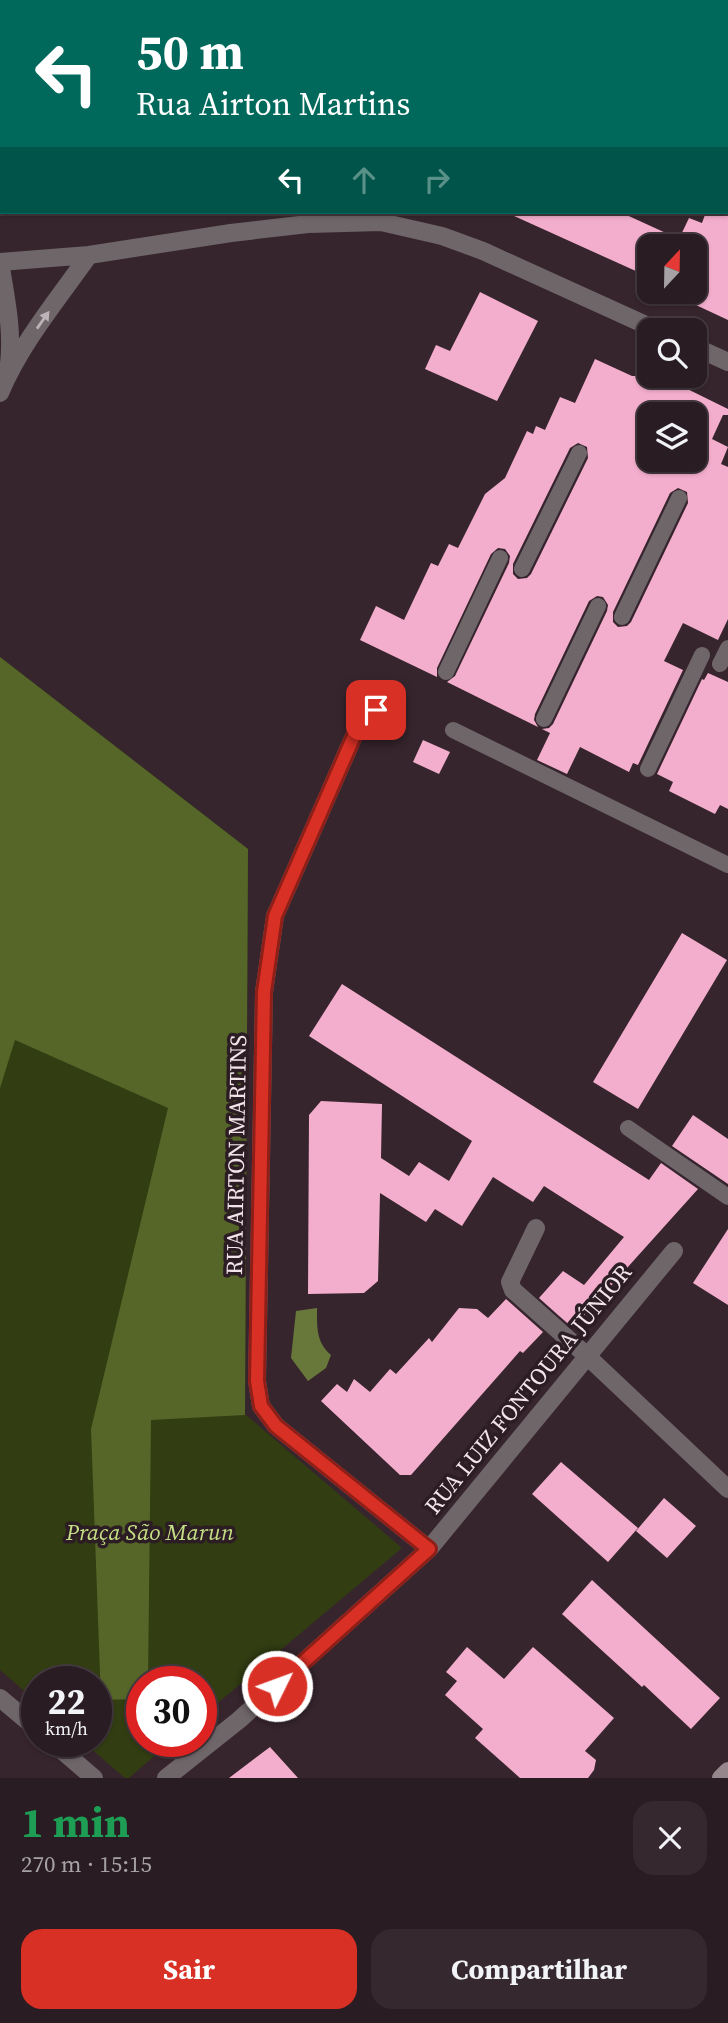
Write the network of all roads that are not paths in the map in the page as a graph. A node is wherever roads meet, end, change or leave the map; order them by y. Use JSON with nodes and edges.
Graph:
{"nodes":[{"id":1,"x":89,"y":255,"type":"junction"},
{"id":2,"x":0,"y":262,"type":"edge"},
{"id":3,"x":637,"y":321,"type":"edge"},
{"id":4,"x":707,"y":352,"type":"edge"},
{"id":5,"x":728,"y":362,"type":"edge"},
{"id":6,"x":3,"y":386,"type":"edge"},
{"id":7,"x":579,"y":453,"type":"dead end"},
{"id":8,"x":678,"y":498,"type":"dead end"},
{"id":9,"x":500,"y":558,"type":"dead end"},
{"id":10,"x":522,"y":569,"type":"dead end"},
{"id":11,"x":598,"y":606,"type":"dead end"},
{"id":12,"x":622,"y":617,"type":"dead end"},
{"id":13,"x":728,"y":648,"type":"edge"},
{"id":14,"x":702,"y":655,"type":"dead end"},
{"id":15,"x":720,"y":664,"type":"dead end"},
{"id":16,"x":446,"y":672,"type":"dead end"},
{"id":17,"x":376,"y":710,"type":"dead end"},
{"id":18,"x":544,"y":719,"type":"dead end"},
{"id":19,"x":453,"y":730,"type":"dead end"},
{"id":20,"x":648,"y":769,"type":"dead end"},
{"id":21,"x":728,"y":865,"type":"edge"},
{"id":22,"x":628,"y":1128,"type":"dead end"},
{"id":23,"x":728,"y":1197,"type":"edge"},
{"id":24,"x":536,"y":1228,"type":"dead end"},
{"id":25,"x":674,"y":1251,"type":"dead end"},
{"id":26,"x":586,"y":1355,"type":"junction"},
{"id":27,"x":728,"y":1489,"type":"edge"},
{"id":28,"x":429,"y":1549,"type":"junction"},
{"id":29,"x":0,"y":1698,"type":"edge"},
{"id":30,"x":21,"y":1716,"type":"edge"},
{"id":31,"x":70,"y":1757,"type":"edge"},
{"id":32,"x":728,"y":1771,"type":"edge"},
{"id":33,"x":94,"y":1778,"type":"edge"},
{"id":34,"x":166,"y":1778,"type":"edge"},
{"id":35,"x":721,"y":1778,"type":"edge"}],
"edges":[{"from":1,"to":2,"type":"street"},
{"from":1,"to":3,"type":"street"},
{"from":6,"to":1,"type":"street","one_way":true},
{"from":2,"to":6,"type":"street"},
{"from":4,"to":5,"type":"street"},
{"from":7,"to":10,"type":"lane"},
{"from":8,"to":12,"type":"lane"},
{"from":9,"to":16,"type":"lane"},
{"from":11,"to":18,"type":"lane"},
{"from":13,"to":15,"type":"lane"},
{"from":14,"to":20,"type":"lane"},
{"from":17,"to":28,"type":"street","name":"RUA AIRTON MARTINS"},
{"from":19,"to":21,"type":"lane"},
{"from":22,"to":23,"type":"lane"},
{"from":24,"to":26,"type":"street"},
{"from":25,"to":26,"type":"street","name":"RUA LUIZ FONTOURA JÚNIOR"},
{"from":26,"to":27,"type":"street"},
{"from":26,"to":28,"type":"street","name":"RUA LUIZ FONTOURA JÚNIOR"},
{"from":28,"to":34,"type":"street","name":"RUA LUIZ FONTOURA JÚNIOR"},
{"from":29,"to":30,"type":"street"},
{"from":31,"to":33,"type":"street"},
{"from":32,"to":35,"type":"main road"}]}
